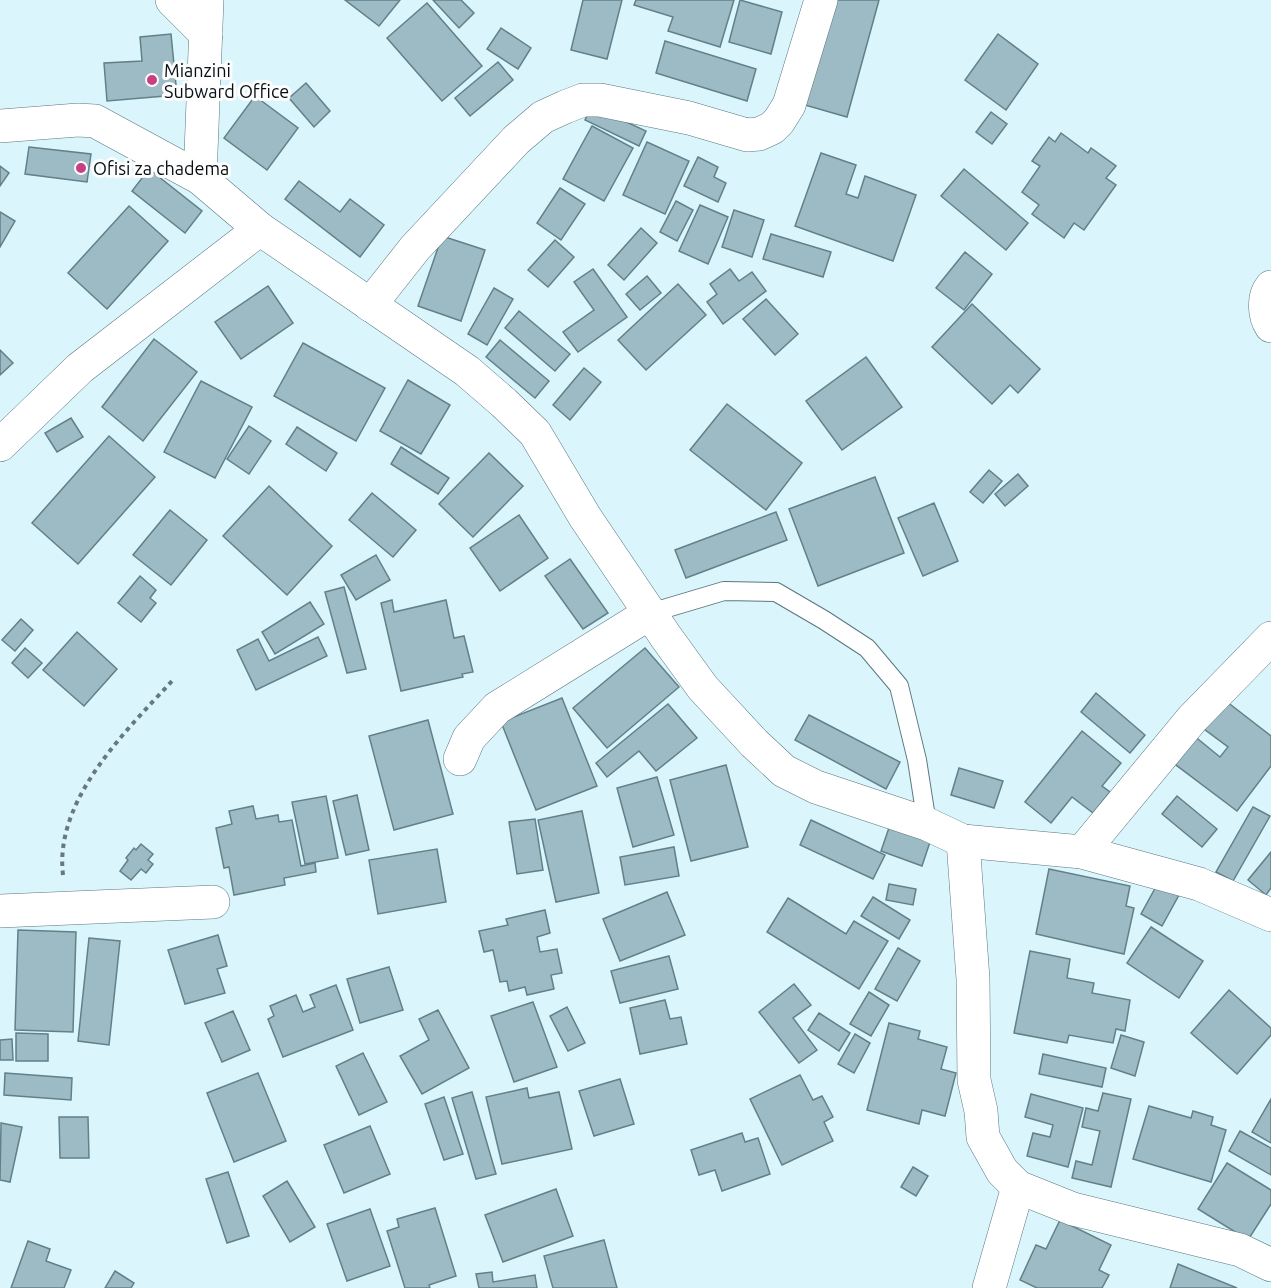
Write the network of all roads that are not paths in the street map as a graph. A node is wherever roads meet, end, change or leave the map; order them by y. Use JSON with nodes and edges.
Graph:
{"nodes":[{"id":1,"x":172,"y":0,"type":"edge"},
{"id":2,"x":207,"y":0,"type":"edge"},
{"id":3,"x":821,"y":0,"type":"edge"},
{"id":4,"x":206,"y":34,"type":"junction"},
{"id":5,"x":0,"y":126,"type":"edge"},
{"id":6,"x":200,"y":178,"type":"junction"},
{"id":7,"x":260,"y":229,"type":"junction"},
{"id":8,"x":1271,"y":287,"type":"edge"},
{"id":9,"x":370,"y":305,"type":"junction"},
{"id":10,"x":1271,"y":326,"type":"edge"},
{"id":11,"x":1,"y":441,"type":"edge"},
{"id":12,"x":650,"y":614,"type":"junction"},
{"id":13,"x":1271,"y":638,"type":"edge"},
{"id":14,"x":460,"y":759,"type":"dead end"},
{"id":15,"x":927,"y":824,"type":"junction"},
{"id":16,"x":963,"y":841,"type":"junction"},
{"id":17,"x":1082,"y":852,"type":"junction"},
{"id":18,"x":213,"y":902,"type":"dead end"},
{"id":19,"x":0,"y":911,"type":"edge"},
{"id":20,"x":1271,"y":915,"type":"edge"},
{"id":21,"x":1018,"y":1187,"type":"junction"},
{"id":22,"x":1271,"y":1265,"type":"edge"},
{"id":23,"x":989,"y":1288,"type":"edge"}],
"edges":[{"from":1,"to":4,"type":"street"},
{"from":2,"to":4,"type":"street"},
{"from":3,"to":9,"type":"street"},
{"from":4,"to":6,"type":"street"},
{"from":5,"to":6,"type":"street"},
{"from":6,"to":7,"type":"street"},
{"from":7,"to":9,"type":"street"},
{"from":7,"to":11,"type":"street"},
{"from":8,"to":10,"type":"street"},
{"from":9,"to":12,"type":"street"},
{"from":12,"to":14,"type":"street"},
{"from":12,"to":15,"type":"street"},
{"from":12,"to":15,"type":"lane"},
{"from":13,"to":17,"type":"street"},
{"from":15,"to":16,"type":"street"},
{"from":16,"to":17,"type":"street"},
{"from":16,"to":21,"type":"street"},
{"from":17,"to":20,"type":"street"},
{"from":18,"to":19,"type":"street"},
{"from":21,"to":22,"type":"street"},
{"from":21,"to":23,"type":"street"}]}
